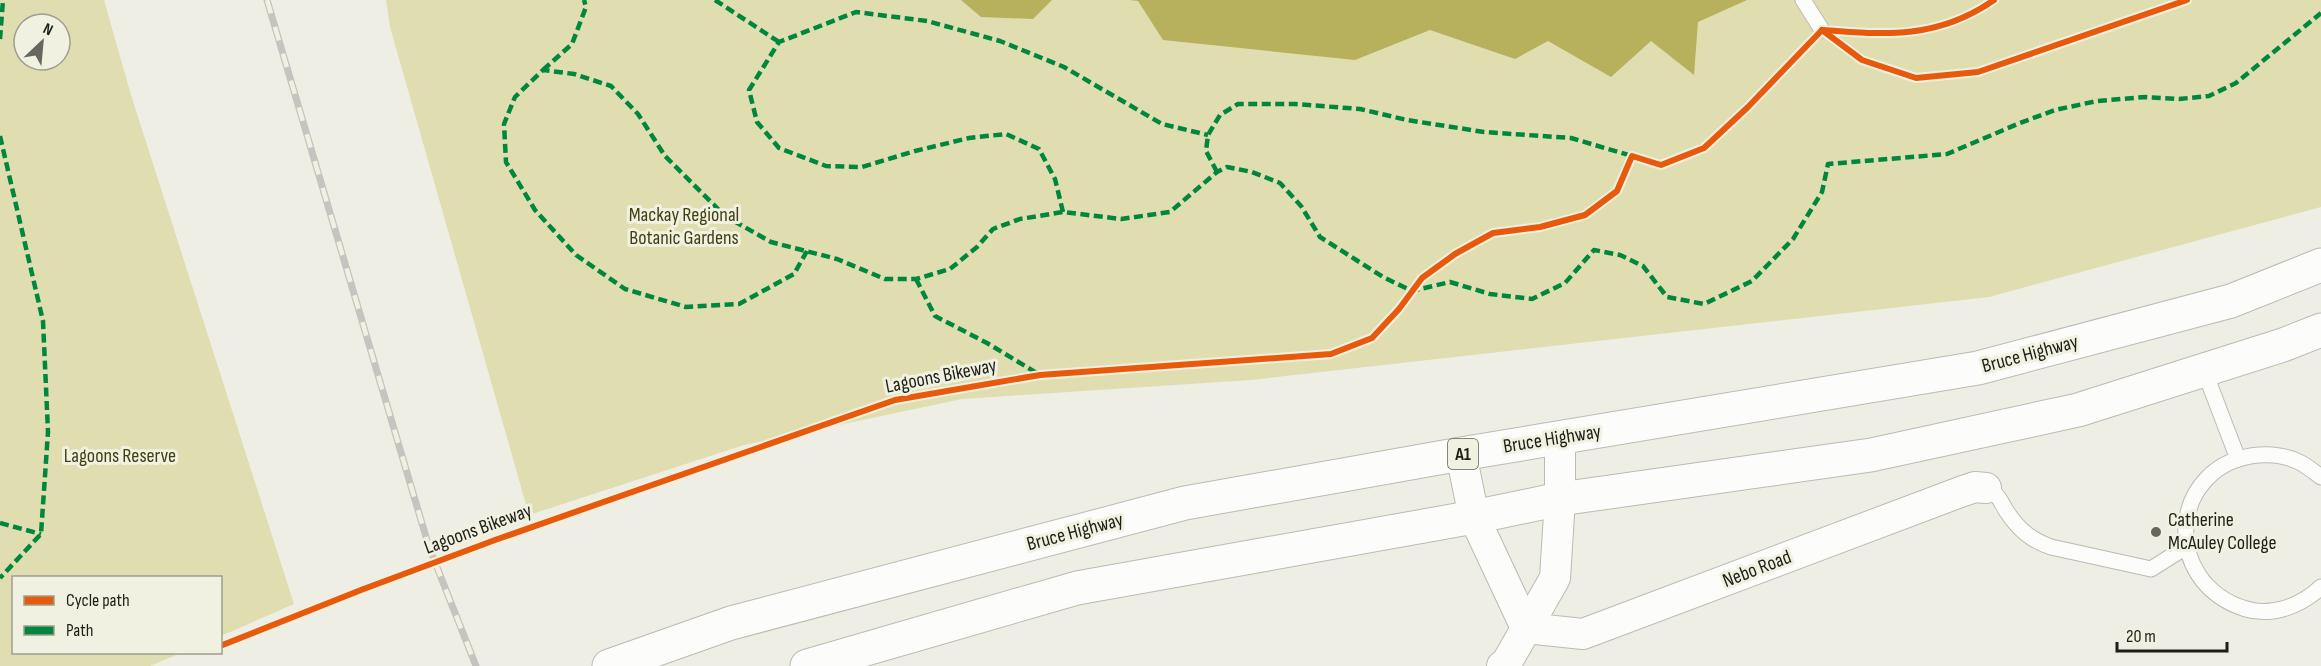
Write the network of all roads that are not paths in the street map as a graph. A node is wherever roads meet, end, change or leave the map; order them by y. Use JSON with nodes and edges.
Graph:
{"nodes":[{"id":1,"x":1803,"y":0,"type":"edge"},
{"id":2,"x":1822,"y":30,"type":"dead end"},
{"id":3,"x":2321,"y":265,"type":"edge"},
{"id":4,"x":2321,"y":330,"type":"edge"},
{"id":5,"x":2204,"y":370,"type":"junction"},
{"id":6,"x":1560,"y":438,"type":"junction"},
{"id":7,"x":1461,"y":454,"type":"junction"},
{"id":8,"x":2238,"y":459,"type":"junction"},
{"id":9,"x":2321,"y":477,"type":"edge"},
{"id":10,"x":1986,"y":488,"type":"joint"},
{"id":11,"x":1560,"y":499,"type":"junction"},
{"id":12,"x":1474,"y":517,"type":"junction"},
{"id":13,"x":2186,"y":547,"type":"junction"},
{"id":14,"x":2321,"y":587,"type":"edge"},
{"id":15,"x":1526,"y":628,"type":"junction"},
{"id":16,"x":609,"y":666,"type":"edge"},
{"id":17,"x":807,"y":666,"type":"edge"},
{"id":18,"x":1502,"y":666,"type":"edge"}],
"edges":[{"from":1,"to":2,"type":"lane"},
{"from":3,"to":6,"type":"highway","name":"Bruce Highway","number":"A1"},
{"from":4,"to":5,"type":"highway"},
{"from":5,"to":8,"type":"lane"},
{"from":5,"to":11,"type":"highway"},
{"from":6,"to":7,"type":"highway","name":"Bruce Highway","number":"A1"},
{"from":6,"to":11,"type":"street"},
{"from":7,"to":12,"type":"street"},
{"from":7,"to":16,"type":"highway","name":"Bruce Highway","number":"A1"},
{"from":8,"to":9,"type":"lane"},
{"from":8,"to":13,"type":"lane"},
{"from":10,"to":13,"type":"lane"},
{"from":10,"to":15,"type":"street","name":"Nebo Road"},
{"from":11,"to":12,"type":"highway"},
{"from":11,"to":15,"type":"street"},
{"from":12,"to":15,"type":"street"},
{"from":12,"to":17,"type":"highway"},
{"from":13,"to":14,"type":"lane"},
{"from":15,"to":18,"type":"street"}]}
